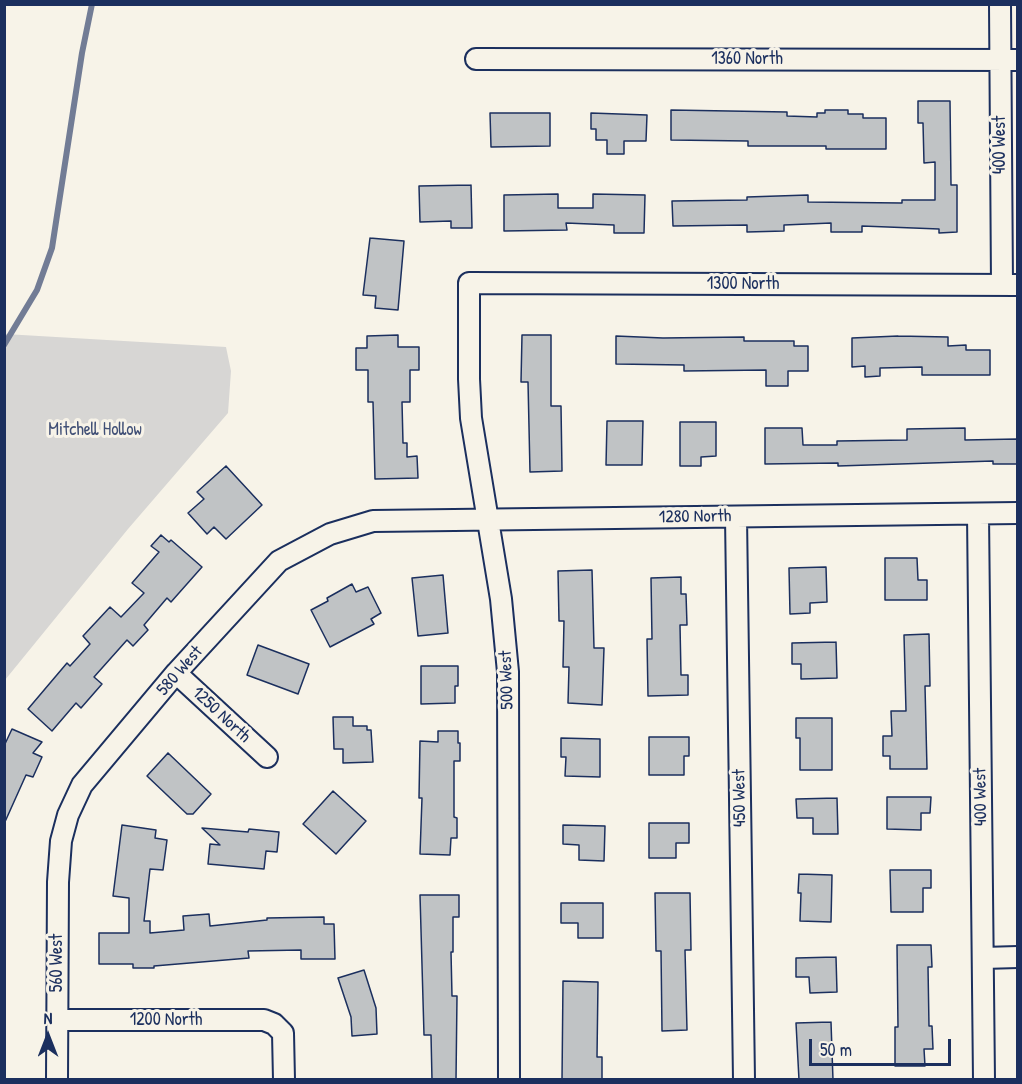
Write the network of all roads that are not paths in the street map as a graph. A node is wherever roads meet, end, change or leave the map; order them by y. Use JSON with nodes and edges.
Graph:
{"nodes":[{"id":1,"x":1000,"y":4,"type":"edge"},
{"id":2,"x":476,"y":59,"type":"dead end"},
{"id":3,"x":1008,"y":60,"type":"edge"},
{"id":4,"x":469,"y":284,"type":"joint"},
{"id":5,"x":1010,"y":285,"type":"edge"},
{"id":6,"x":1017,"y":513,"type":"edge"},
{"id":7,"x":978,"y":514,"type":"junction"},
{"id":8,"x":736,"y":517,"type":"junction"},
{"id":9,"x":488,"y":520,"type":"junction"},
{"id":10,"x":373,"y":521,"type":"joint"},
{"id":11,"x":176,"y":673,"type":"junction"},
{"id":12,"x":267,"y":757,"type":"dead end"},
{"id":13,"x":58,"y":882,"type":"joint"},
{"id":14,"x":983,"y":957,"type":"junction"},
{"id":15,"x":1017,"y":957,"type":"edge"},
{"id":16,"x":57,"y":1020,"type":"junction"},
{"id":17,"x":57,"y":1080,"type":"edge"},
{"id":18,"x":284,"y":1080,"type":"edge"},
{"id":19,"x":509,"y":1080,"type":"edge"},
{"id":20,"x":744,"y":1080,"type":"edge"},
{"id":21,"x":984,"y":1080,"type":"edge"}],
"edges":[{"from":1,"to":3,"type":"street","name":"400 West"},
{"from":2,"to":3,"type":"street","name":"1360 North"},
{"from":3,"to":5,"type":"street","name":"400 West"},
{"from":4,"to":5,"type":"street","name":"1300 North"},
{"from":4,"to":9,"type":"street","name":"500 West"},
{"from":6,"to":7,"type":"street","name":"1280 North"},
{"from":7,"to":8,"type":"street","name":"1280 North"},
{"from":7,"to":14,"type":"street","name":"400 West"},
{"from":8,"to":9,"type":"street","name":"1280 North"},
{"from":8,"to":20,"type":"street","name":"450 West"},
{"from":9,"to":10,"type":"street","name":"1280 North"},
{"from":9,"to":19,"type":"street","name":"500 West"},
{"from":10,"to":11,"type":"street","name":"580 West"},
{"from":11,"to":12,"type":"street","name":"1250 North"},
{"from":11,"to":13,"type":"street","name":"580 West"},
{"from":13,"to":16,"type":"street","name":"560 West"},
{"from":14,"to":15,"type":"street"},
{"from":14,"to":21,"type":"street","name":"400 West"},
{"from":16,"to":17,"type":"street","name":"560 West"},
{"from":16,"to":18,"type":"street","name":"1200 North"}]}
